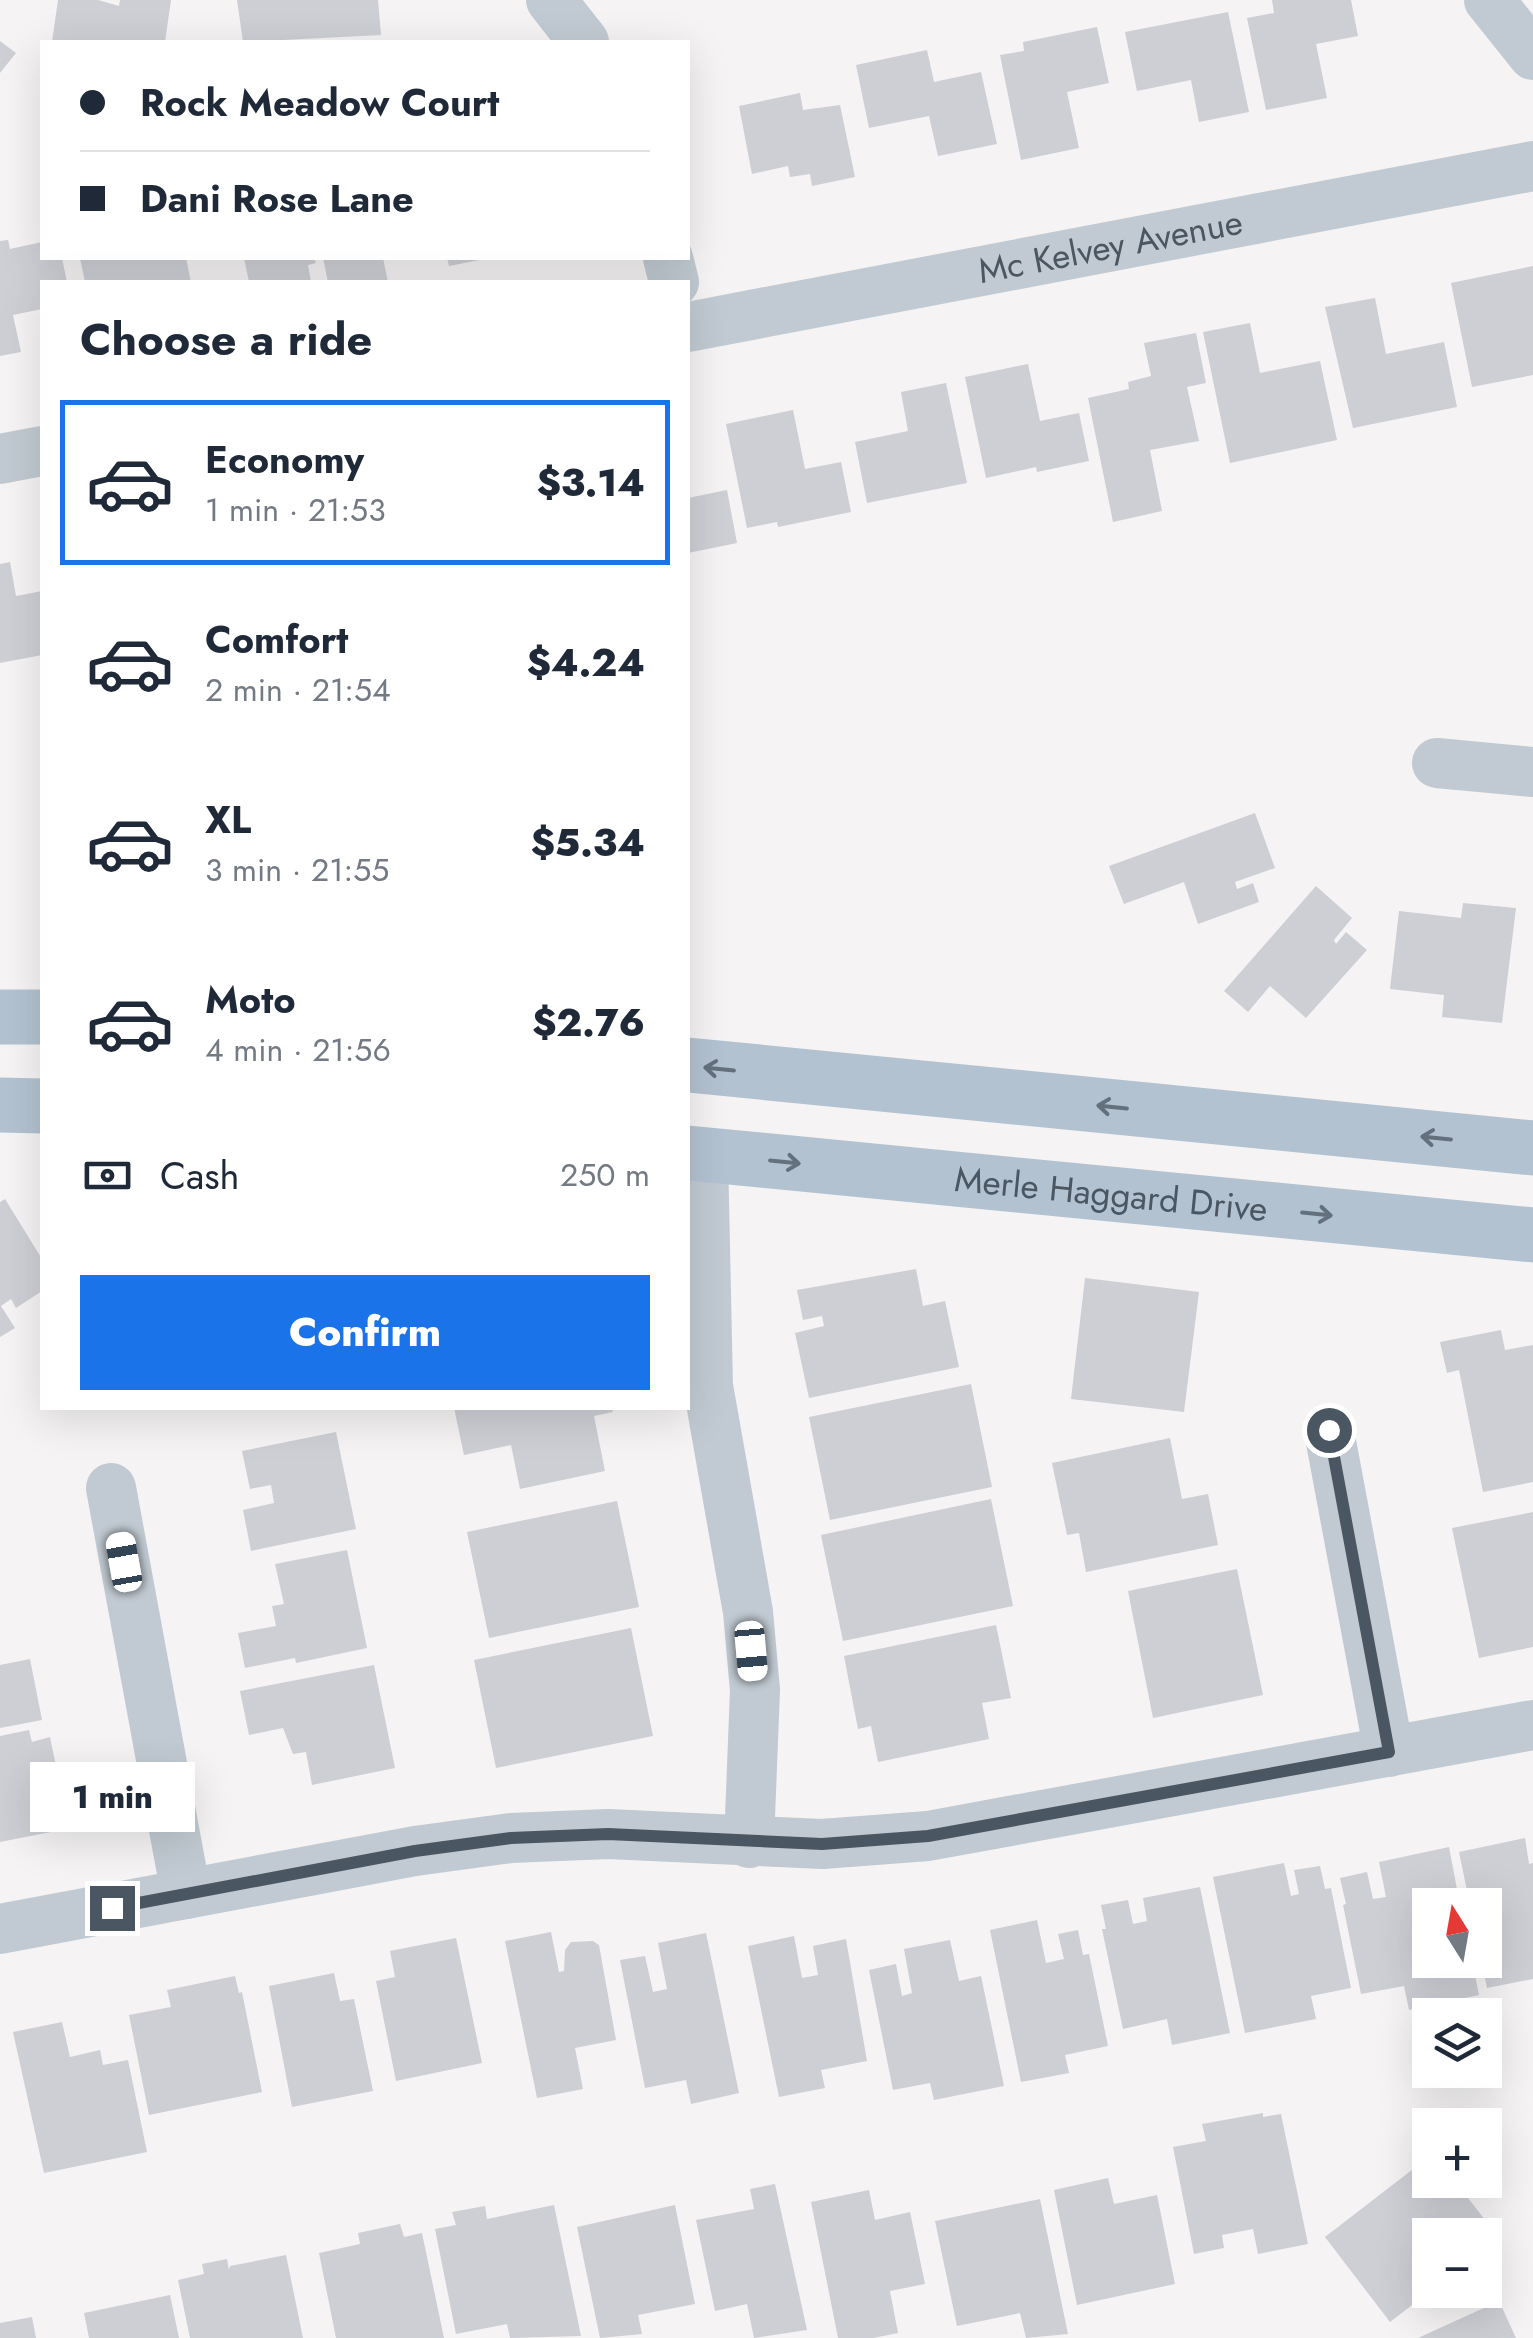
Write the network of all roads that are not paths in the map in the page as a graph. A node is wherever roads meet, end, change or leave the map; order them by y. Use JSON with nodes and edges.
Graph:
{"nodes":[{"id":1,"x":551,"y":0,"type":"edge"},
{"id":2,"x":1489,"y":0,"type":"edge"},
{"id":3,"x":582,"y":40,"type":"edge"},
{"id":4,"x":1533,"y":55,"type":"edge"},
{"id":5,"x":1533,"y":166,"type":"edge"},
{"id":6,"x":690,"y":328,"type":"edge"},
{"id":7,"x":40,"y":451,"type":"edge"},
{"id":8,"x":0,"y":459,"type":"edge"},
{"id":9,"x":1436,"y":763,"type":"dead end"},
{"id":10,"x":1533,"y":772,"type":"edge"},
{"id":11,"x":0,"y":1017,"type":"edge"},
{"id":12,"x":40,"y":1017,"type":"edge"},
{"id":13,"x":690,"y":1066,"type":"edge"},
{"id":14,"x":0,"y":1105,"type":"edge"},
{"id":15,"x":40,"y":1106,"type":"edge"},
{"id":16,"x":1533,"y":1148,"type":"edge"},
{"id":17,"x":695,"y":1154,"type":"edge"},
{"id":18,"x":1533,"y":1235,"type":"edge"},
{"id":19,"x":1329,"y":1430,"type":"dead end"},
{"id":20,"x":111,"y":1488,"type":"dead end"},
{"id":21,"x":1533,"y":1725,"type":"edge"},
{"id":22,"x":1389,"y":1752,"type":"junction"},
{"id":23,"x":749,"y":1843,"type":"junction"},
{"id":24,"x":186,"y":1894,"type":"junction"},
{"id":25,"x":0,"y":1928,"type":"edge"}],
"edges":[{"from":1,"to":3,"type":"street"},
{"from":2,"to":4,"type":"street"},
{"from":5,"to":6,"type":"street","name":"Mc Kelvey Avenue"},
{"from":7,"to":8,"type":"street"},
{"from":9,"to":10,"type":"street"},
{"from":11,"to":12,"type":"main road"},
{"from":16,"to":13,"type":"main road","one_way":true},
{"from":14,"to":15,"type":"main road"},
{"from":17,"to":18,"type":"main road","name":"Merle Haggard Drive","one_way":true},
{"from":17,"to":23,"type":"street"},
{"from":19,"to":22,"type":"street"},
{"from":20,"to":24,"type":"street"},
{"from":21,"to":22,"type":"street"},
{"from":22,"to":23,"type":"street"},
{"from":23,"to":24,"type":"street"},
{"from":24,"to":25,"type":"street"}]}
